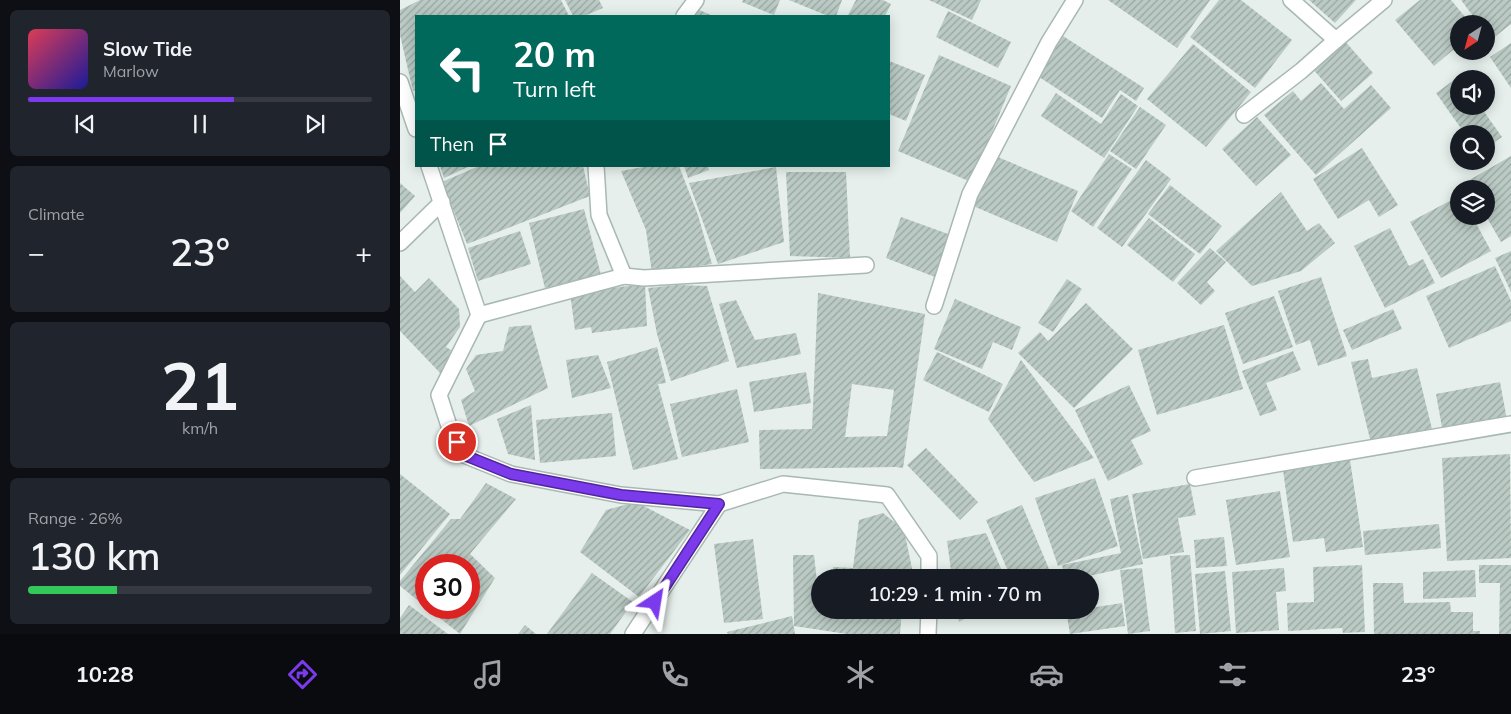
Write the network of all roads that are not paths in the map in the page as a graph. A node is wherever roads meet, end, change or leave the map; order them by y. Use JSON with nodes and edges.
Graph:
{"nodes":[{"id":1,"x":696,"y":0,"type":"edge"},
{"id":2,"x":1075,"y":0,"type":"edge"},
{"id":3,"x":1290,"y":0,"type":"edge"},
{"id":4,"x":1384,"y":0,"type":"edge"},
{"id":5,"x":685,"y":15,"type":"edge"},
{"id":6,"x":1336,"y":40,"type":"junction"},
{"id":7,"x":400,"y":82,"type":"edge"},
{"id":8,"x":1244,"y":115,"type":"dead end"},
{"id":9,"x":415,"y":125,"type":"edge"},
{"id":10,"x":429,"y":167,"type":"edge"},
{"id":11,"x":596,"y":167,"type":"edge"},
{"id":12,"x":442,"y":202,"type":"junction"},
{"id":13,"x":400,"y":243,"type":"edge"},
{"id":14,"x":866,"y":265,"type":"dead end"},
{"id":15,"x":624,"y":276,"type":"junction"},
{"id":16,"x":934,"y":306,"type":"dead end"},
{"id":17,"x":478,"y":315,"type":"junction"},
{"id":18,"x":1511,"y":424,"type":"edge"},
{"id":19,"x":1195,"y":478,"type":"dead end"},
{"id":20,"x":719,"y":504,"type":"junction"},
{"id":21,"x":928,"y":569,"type":"edge"},
{"id":22,"x":928,"y":619,"type":"edge"},
{"id":23,"x":633,"y":634,"type":"edge"},
{"id":24,"x":928,"y":634,"type":"edge"}],
"edges":[{"from":1,"to":5,"type":"street"},
{"from":2,"to":16,"type":"street"},
{"from":3,"to":6,"type":"street"},
{"from":4,"to":6,"type":"street"},
{"from":6,"to":8,"type":"street"},
{"from":7,"to":9,"type":"street"},
{"from":10,"to":12,"type":"street"},
{"from":11,"to":15,"type":"street"},
{"from":12,"to":13,"type":"street"},
{"from":12,"to":17,"type":"street"},
{"from":14,"to":15,"type":"street"},
{"from":15,"to":17,"type":"street"},
{"from":17,"to":20,"type":"street"},
{"from":18,"to":19,"type":"street"},
{"from":20,"to":21,"type":"street"},
{"from":20,"to":23,"type":"street"},
{"from":22,"to":24,"type":"street"}]}
